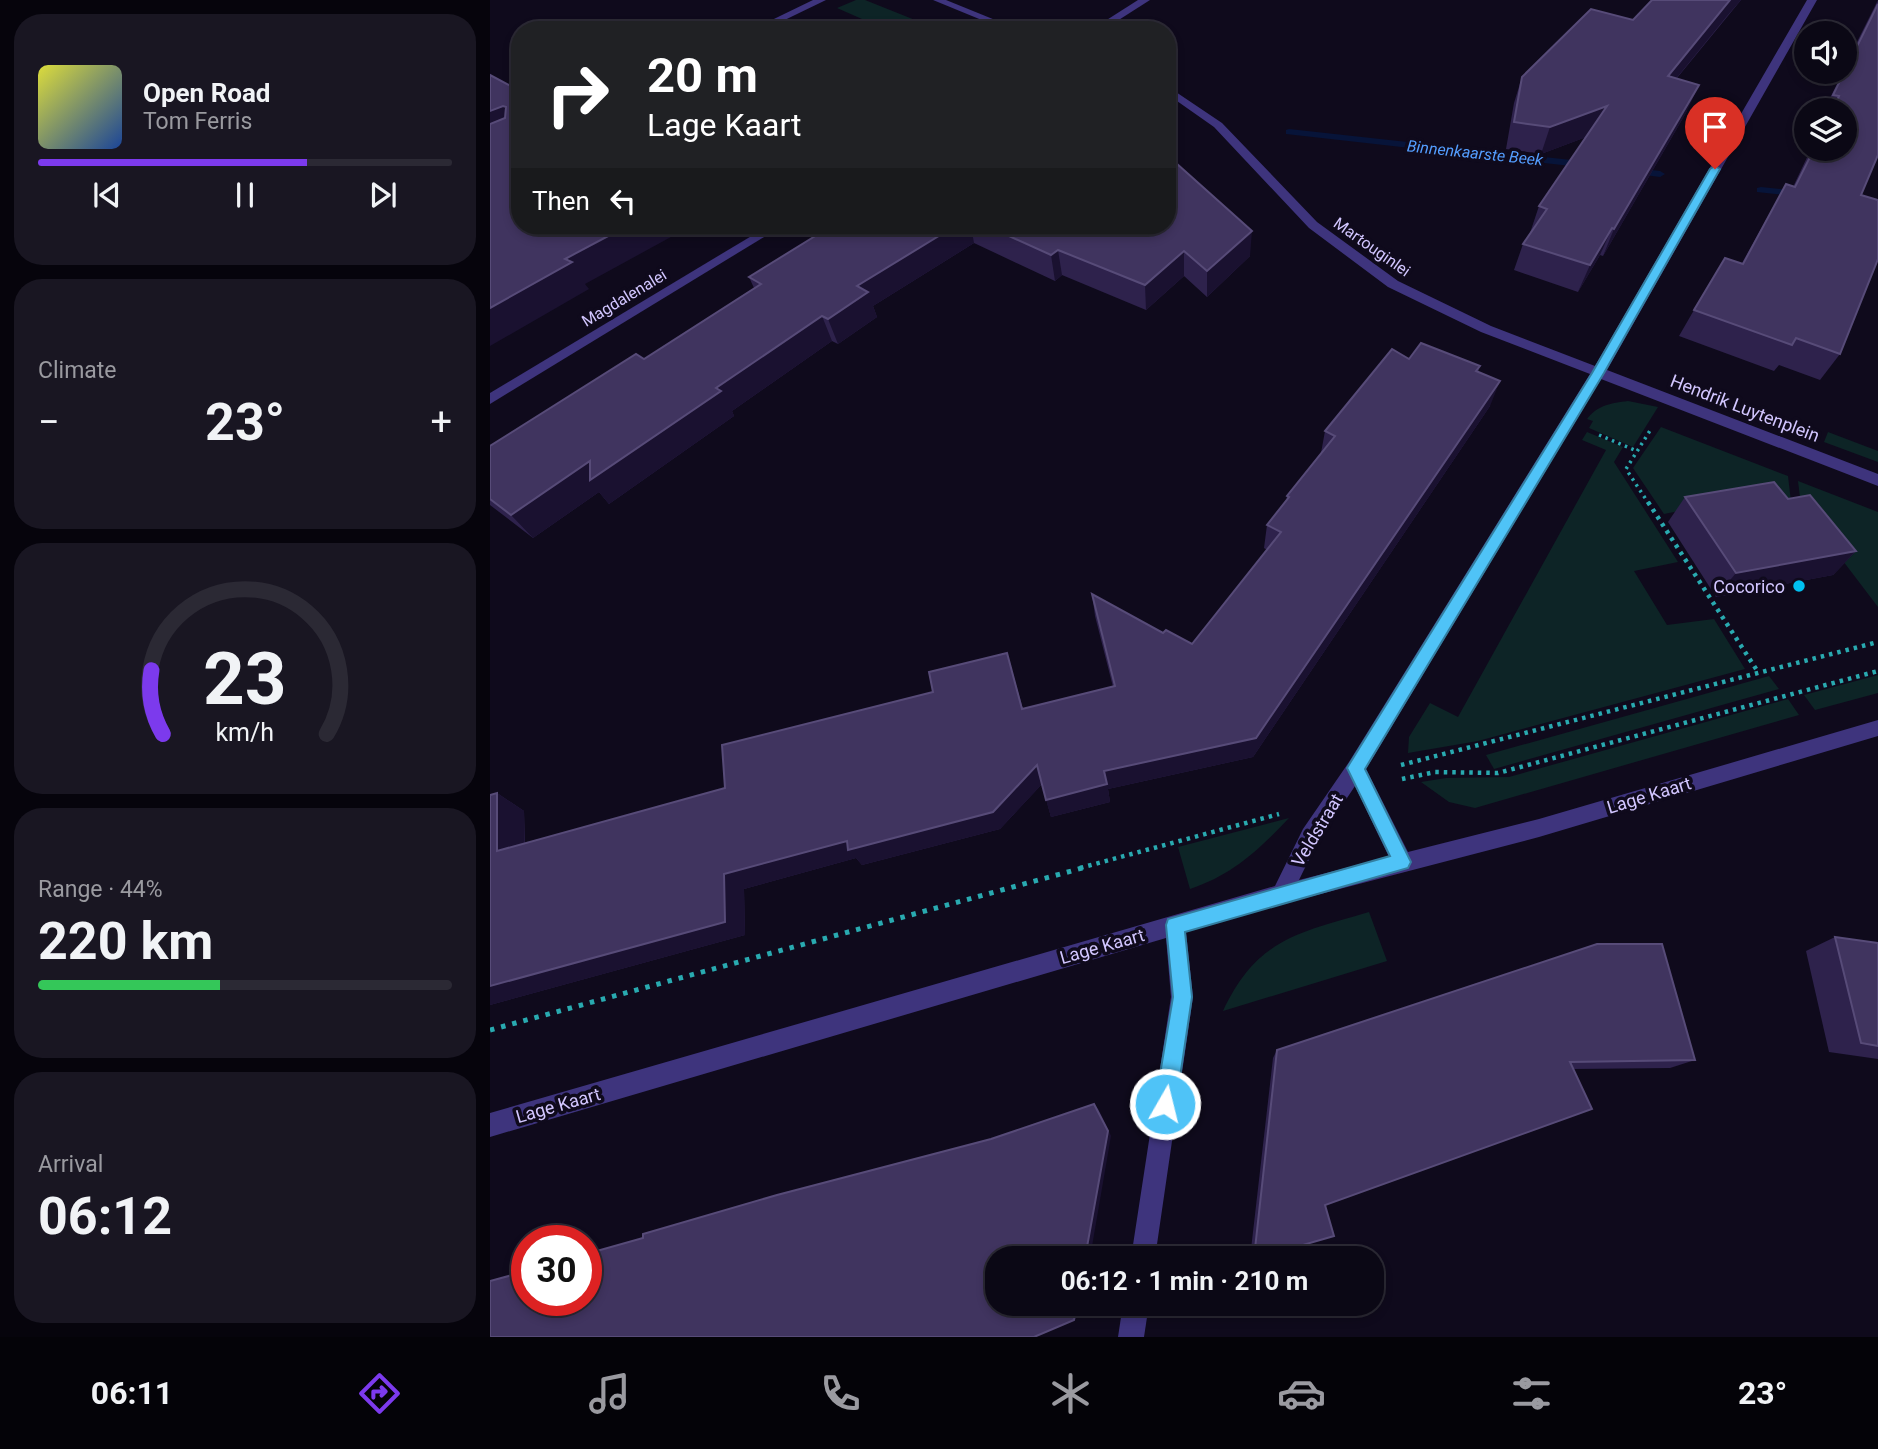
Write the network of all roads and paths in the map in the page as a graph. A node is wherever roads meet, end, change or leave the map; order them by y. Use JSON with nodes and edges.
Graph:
{"nodes":[{"id":1,"x":821,"y":0,"type":"edge"},
{"id":2,"x":938,"y":0,"type":"edge"},
{"id":3,"x":1144,"y":0,"type":"edge"},
{"id":4,"x":1812,"y":0,"type":"edge"},
{"id":5,"x":776,"y":21,"type":"edge"},
{"id":6,"x":992,"y":21,"type":"edge"},
{"id":7,"x":1110,"y":21,"type":"edge"},
{"id":8,"x":1176,"y":95,"type":"edge"},
{"id":9,"x":761,"y":235,"type":"edge"},
{"id":10,"x":1598,"y":373,"type":"junction"},
{"id":11,"x":490,"y":399,"type":"edge"},
{"id":12,"x":1654,"y":423,"type":"dead end"},
{"id":13,"x":1878,"y":480,"type":"edge"},
{"id":14,"x":1878,"y":642,"type":"edge"},
{"id":15,"x":1878,"y":671,"type":"edge"},
{"id":16,"x":1758,"y":672,"type":"junction"},
{"id":17,"x":1878,"y":729,"type":"edge"},
{"id":18,"x":1356,"y":768,"type":"junction"},
{"id":19,"x":1366,"y":790,"type":"junction"},
{"id":20,"x":1335,"y":798,"type":"junction"},
{"id":21,"x":1402,"y":862,"type":"junction"},
{"id":22,"x":1282,"y":894,"type":"junction"},
{"id":23,"x":1175,"y":925,"type":"junction"},
{"id":24,"x":490,"y":1030,"type":"edge"},
{"id":25,"x":490,"y":1125,"type":"edge"},
{"id":26,"x":1145,"y":1246,"type":"edge"},
{"id":27,"x":1134,"y":1316,"type":"edge"},
{"id":28,"x":1131,"y":1337,"type":"edge"}],
"edges":[{"from":1,"to":5,"type":"street"},
{"from":2,"to":6,"type":"street"},
{"from":3,"to":7,"type":"street"},
{"from":4,"to":10,"type":"street","name":"Veldstraat"},
{"from":8,"to":10,"type":"street","name":"Martouginlei"},
{"from":9,"to":11,"type":"street","name":"Magdalenalei"},
{"from":10,"to":13,"type":"street","name":"Hendrik Luytenplein"},
{"from":10,"to":18,"type":"street","name":"Veldstraat"},
{"from":12,"to":16,"type":"path"},
{"from":14,"to":16,"type":"path"},
{"from":15,"to":19,"type":"path"},
{"from":16,"to":18,"type":"path"},
{"from":17,"to":21,"type":"street","name":"Lage Kaart"},
{"from":18,"to":19,"type":"street","name":"Veldstraat"},
{"from":18,"to":20,"type":"street","name":"Veldstraat"},
{"from":19,"to":21,"type":"street","name":"Veldstraat"},
{"from":20,"to":22,"type":"street","name":"Veldstraat"},
{"from":20,"to":24,"type":"path"},
{"from":21,"to":22,"type":"street","name":"Lage Kaart"},
{"from":22,"to":23,"type":"street","name":"Lage Kaart"},
{"from":23,"to":25,"type":"street","name":"Lage Kaart"},
{"from":23,"to":26,"type":"street"},
{"from":27,"to":28,"type":"street"}]}
